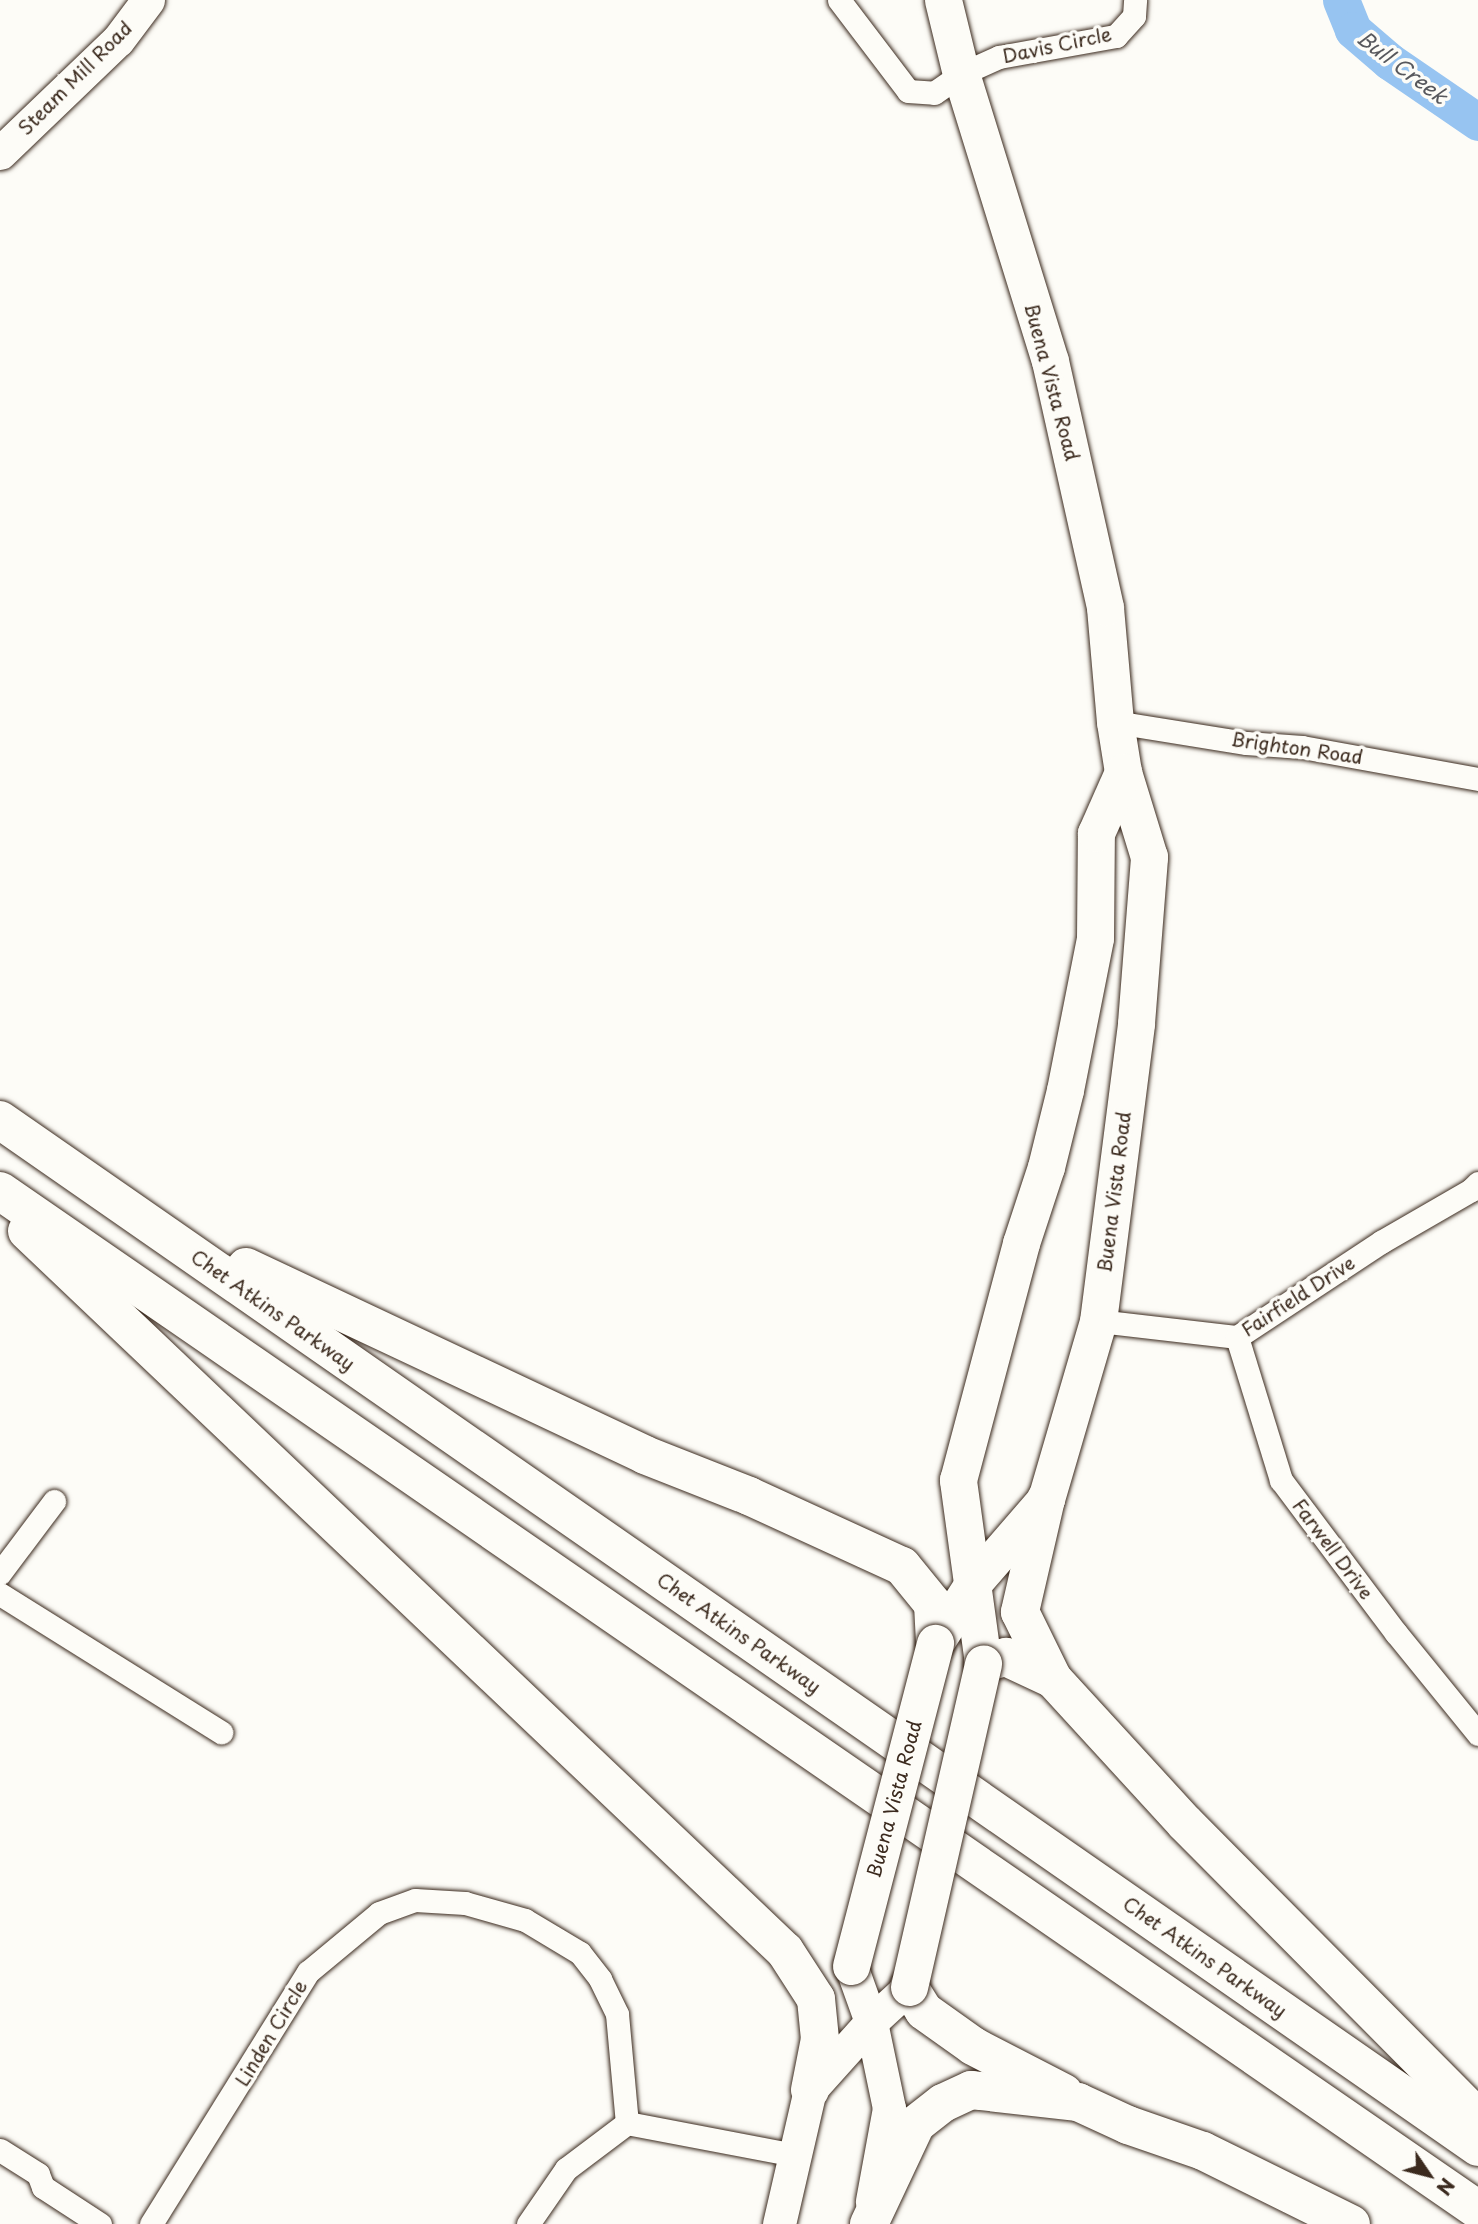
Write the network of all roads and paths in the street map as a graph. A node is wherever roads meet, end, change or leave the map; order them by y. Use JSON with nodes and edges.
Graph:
{"nodes":[{"id":1,"x":148,"y":0,"type":"edge"},
{"id":2,"x":839,"y":0,"type":"edge"},
{"id":3,"x":943,"y":0,"type":"edge"},
{"id":4,"x":1135,"y":0,"type":"edge"},
{"id":5,"x":961,"y":74,"type":"junction"},
{"id":6,"x":0,"y":153,"type":"edge"},
{"id":7,"x":1115,"y":722,"type":"junction"},
{"id":8,"x":1123,"y":772,"type":"junction"},
{"id":9,"x":1478,"y":779,"type":"edge"},
{"id":10,"x":0,"y":1118,"type":"edge"},
{"id":11,"x":0,"y":1191,"type":"edge"},
{"id":12,"x":1476,"y":1193,"type":"edge"},
{"id":13,"x":0,"y":1206,"type":"edge"},
{"id":14,"x":1098,"y":1321,"type":"junction"},
{"id":15,"x":1237,"y":1337,"type":"junction"},
{"id":16,"x":1046,"y":1499,"type":"junction"},
{"id":17,"x":54,"y":1501,"type":"dead end"},
{"id":18,"x":0,"y":1573,"type":"edge"},
{"id":19,"x":974,"y":1582,"type":"junction"},
{"id":20,"x":0,"y":1594,"type":"edge"},
{"id":21,"x":935,"y":1643,"type":"junction"},
{"id":22,"x":983,"y":1663,"type":"junction"},
{"id":23,"x":1053,"y":1679,"type":"junction"},
{"id":24,"x":221,"y":1732,"type":"dead end"},
{"id":25,"x":1478,"y":1734,"type":"edge"},
{"id":26,"x":851,"y":1966,"type":"joint"},
{"id":27,"x":909,"y":1987,"type":"junction"},
{"id":28,"x":871,"y":2022,"type":"junction"},
{"id":29,"x":810,"y":2090,"type":"junction"},
{"id":30,"x":1078,"y":2102,"type":"junction"},
{"id":31,"x":1478,"y":2118,"type":"edge"},
{"id":32,"x":627,"y":2123,"type":"junction"},
{"id":33,"x":1478,"y":2147,"type":"edge"},
{"id":34,"x":0,"y":2150,"type":"edge"},
{"id":35,"x":794,"y":2155,"type":"junction"},
{"id":36,"x":1478,"y":2210,"type":"edge"},
{"id":37,"x":100,"y":2224,"type":"edge"},
{"id":38,"x":150,"y":2224,"type":"edge"},
{"id":39,"x":528,"y":2224,"type":"edge"},
{"id":40,"x":779,"y":2224,"type":"edge"},
{"id":41,"x":868,"y":2224,"type":"edge"},
{"id":42,"x":1351,"y":2224,"type":"edge"}],
"edges":[{"from":1,"to":6,"type":"main road","name":"Steam Mill Road"},
{"from":2,"to":5,"type":"street","name":"Davis Circle"},
{"from":3,"to":5,"type":"main road","name":"Buena Vista Road"},
{"from":4,"to":5,"type":"street","name":"Davis Circle"},
{"from":5,"to":7,"type":"main road","name":"Buena Vista Road"},
{"from":7,"to":8,"type":"main road","name":"Buena Vista Road"},
{"from":7,"to":9,"type":"street","name":"Brighton Road"},
{"from":8,"to":14,"type":"main road","name":"Buena Vista Road"},
{"from":8,"to":19,"type":"main road"},
{"from":10,"to":21,"type":"highway"},
{"from":10,"to":33,"type":"highway","name":"Chet Atkins Parkway"},
{"from":11,"to":36,"type":"highway"},
{"from":12,"to":15,"type":"street","name":"Fairfield Drive"},
{"from":13,"to":29,"type":"highway"},
{"from":14,"to":15,"type":"street","name":"Fairfield Drive"},
{"from":14,"to":16,"type":"main road","name":"Buena Vista Road"},
{"from":15,"to":25,"type":"street","name":"Farwell Drive"},
{"from":16,"to":19,"type":"main road","name":"Buena Vista Road"},
{"from":16,"to":23,"type":"highway"},
{"from":17,"to":18,"type":"street"},
{"from":19,"to":21,"type":"main road","name":"Buena Vista Road"},
{"from":19,"to":22,"type":"main road"},
{"from":20,"to":24,"type":"street"},
{"from":21,"to":26,"type":"main road","name":"Buena Vista Road","bridge":true},
{"from":22,"to":23,"type":"highway"},
{"from":22,"to":27,"type":"main road","bridge":true},
{"from":23,"to":31,"type":"highway"},
{"from":26,"to":28,"type":"main road","name":"Buena Vista Road"},
{"from":27,"to":28,"type":"main road"},
{"from":27,"to":30,"type":"highway"},
{"from":28,"to":29,"type":"main road"},
{"from":28,"to":41,"type":"main road","name":"Buena Vista Road"},
{"from":29,"to":35,"type":"main road"},
{"from":30,"to":41,"type":"highway"},
{"from":30,"to":42,"type":"highway"},
{"from":32,"to":35,"type":"street"},
{"from":32,"to":38,"type":"street","name":"Linden Circle"},
{"from":32,"to":39,"type":"street"},
{"from":34,"to":37,"type":"street"},
{"from":35,"to":40,"type":"main road"}]}
